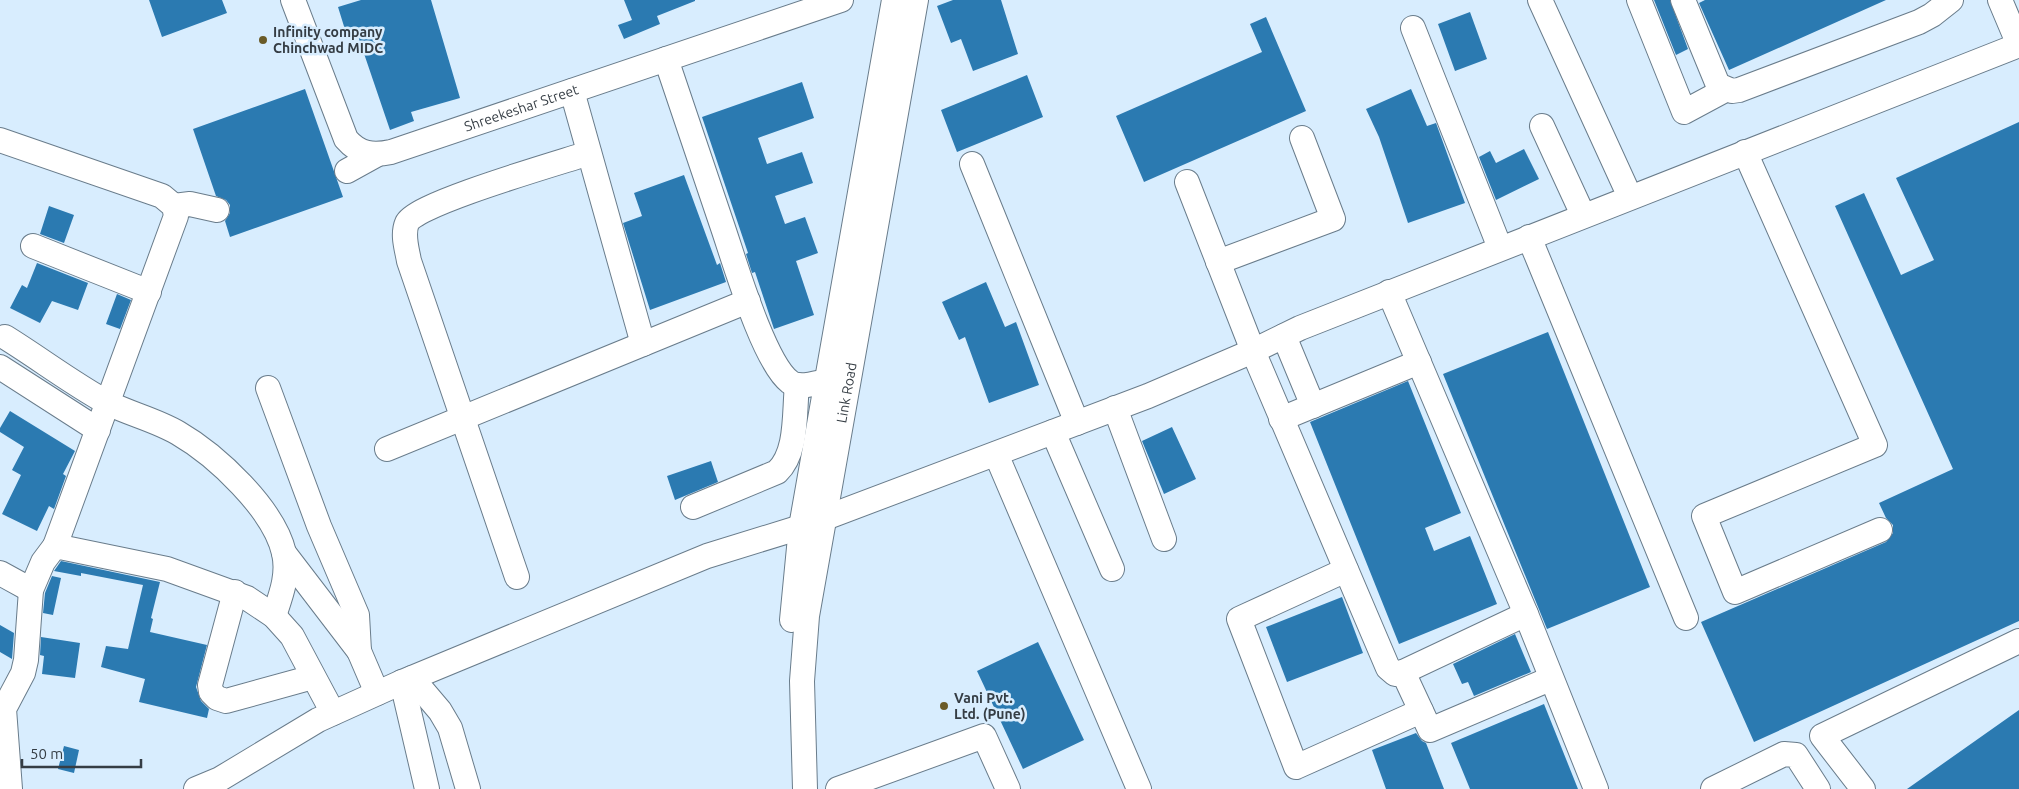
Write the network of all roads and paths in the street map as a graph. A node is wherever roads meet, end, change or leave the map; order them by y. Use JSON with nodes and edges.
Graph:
{"nodes":[{"id":1,"x":293,"y":0,"type":"edge"},
{"id":2,"x":840,"y":0,"type":"edge"},
{"id":3,"x":894,"y":0,"type":"edge"},
{"id":4,"x":916,"y":0,"type":"edge"},
{"id":5,"x":1540,"y":0,"type":"edge"},
{"id":6,"x":1639,"y":0,"type":"edge"},
{"id":7,"x":1683,"y":0,"type":"edge"},
{"id":8,"x":1951,"y":0,"type":"edge"},
{"id":9,"x":2000,"y":0,"type":"edge"},
{"id":10,"x":1413,"y":28,"type":"dead end"},
{"id":11,"x":2019,"y":45,"type":"edge"},
{"id":12,"x":666,"y":59,"type":"junction"},
{"id":13,"x":1725,"y":90,"type":"junction"},
{"id":14,"x":572,"y":91,"type":"junction"},
{"id":15,"x":1542,"y":126,"type":"dead end"},
{"id":16,"x":1302,"y":138,"type":"dead end"},
{"id":17,"x":0,"y":140,"type":"edge"},
{"id":18,"x":1745,"y":152,"type":"junction"},
{"id":19,"x":589,"y":153,"type":"junction"},
{"id":20,"x":376,"y":155,"type":"junction"},
{"id":21,"x":972,"y":164,"type":"dead end"},
{"id":22,"x":347,"y":171,"type":"dead end"},
{"id":23,"x":1187,"y":182,"type":"dead end"},
{"id":24,"x":1630,"y":197,"type":"junction"},
{"id":25,"x":174,"y":206,"type":"junction"},
{"id":26,"x":217,"y":210,"type":"dead end"},
{"id":27,"x":1583,"y":215,"type":"junction"},
{"id":28,"x":1529,"y":236,"type":"junction"},
{"id":29,"x":33,"y":246,"type":"dead end"},
{"id":30,"x":1500,"y":248,"type":"junction"},
{"id":31,"x":1218,"y":262,"type":"junction"},
{"id":32,"x":149,"y":292,"type":"junction"},
{"id":33,"x":1389,"y":292,"type":"junction"},
{"id":34,"x":748,"y":301,"type":"junction"},
{"id":35,"x":1284,"y":336,"type":"junction"},
{"id":36,"x":6,"y":337,"type":"dead end"},
{"id":37,"x":643,"y":344,"type":"junction"},
{"id":38,"x":1253,"y":351,"type":"junction"},
{"id":39,"x":1419,"y":362,"type":"junction"},
{"id":40,"x":0,"y":367,"type":"edge"},
{"id":41,"x":827,"y":381,"type":"junction"},
{"id":42,"x":797,"y":385,"type":"junction"},
{"id":43,"x":268,"y":388,"type":"dead end"},
{"id":44,"x":108,"y":403,"type":"junction"},
{"id":45,"x":1313,"y":406,"type":"junction"},
{"id":46,"x":1115,"y":408,"type":"junction"},
{"id":47,"x":463,"y":418,"type":"junction"},
{"id":48,"x":1282,"y":419,"type":"junction"},
{"id":49,"x":1077,"y":423,"type":"junction"},
{"id":50,"x":98,"y":430,"type":"junction"},
{"id":51,"x":1053,"y":432,"type":"junction"},
{"id":52,"x":387,"y":449,"type":"dead end"},
{"id":53,"x":996,"y":454,"type":"junction"},
{"id":54,"x":693,"y":507,"type":"dead end"},
{"id":55,"x":824,"y":518,"type":"junction"},
{"id":56,"x":801,"y":527,"type":"junction"},
{"id":57,"x":1880,"y":530,"type":"dead end"},
{"id":58,"x":1164,"y":539,"type":"dead end"},
{"id":59,"x":55,"y":546,"type":"junction"},
{"id":60,"x":284,"y":553,"type":"junction"},
{"id":61,"x":1112,"y":569,"type":"dead end"},
{"id":62,"x":1346,"y":570,"type":"junction"},
{"id":63,"x":0,"y":573,"type":"edge"},
{"id":64,"x":517,"y":578,"type":"dead end"},
{"id":65,"x":31,"y":590,"type":"junction"},
{"id":66,"x":235,"y":592,"type":"junction"},
{"id":67,"x":1526,"y":614,"type":"junction"},
{"id":68,"x":274,"y":616,"type":"junction"},
{"id":69,"x":1686,"y":618,"type":"dead end"},
{"id":70,"x":2019,"y":641,"type":"edge"},
{"id":71,"x":359,"y":651,"type":"junction"},
{"id":72,"x":1403,"y":672,"type":"junction"},
{"id":73,"x":314,"y":677,"type":"junction"},
{"id":74,"x":1550,"y":679,"type":"junction"},
{"id":75,"x":407,"y":680,"type":"junction"},
{"id":76,"x":378,"y":692,"type":"junction"},
{"id":77,"x":2,"y":708,"type":"edge"},
{"id":78,"x":1421,"y":711,"type":"junction"},
{"id":79,"x":333,"y":713,"type":"junction"},
{"id":80,"x":224,"y":784,"type":"edge"},
{"id":81,"x":10,"y":789,"type":"edge"},
{"id":82,"x":196,"y":789,"type":"edge"},
{"id":83,"x":427,"y":789,"type":"edge"},
{"id":84,"x":468,"y":789,"type":"edge"},
{"id":85,"x":790,"y":789,"type":"edge"},
{"id":86,"x":806,"y":789,"type":"edge"},
{"id":87,"x":838,"y":789,"type":"edge"},
{"id":88,"x":1008,"y":789,"type":"edge"},
{"id":89,"x":1139,"y":789,"type":"edge"},
{"id":90,"x":1596,"y":789,"type":"edge"},
{"id":91,"x":1713,"y":789,"type":"edge"},
{"id":92,"x":1818,"y":789,"type":"edge"},
{"id":93,"x":1863,"y":789,"type":"edge"}],
"edges":[{"from":1,"to":20,"type":"street"},
{"from":2,"to":12,"type":"street","name":"Shreekeshar Street"},
{"from":3,"to":41,"type":"street","name":"Link Road"},
{"from":4,"to":55,"type":"street","name":"Link Road"},
{"from":5,"to":24,"type":"street"},
{"from":6,"to":13,"type":"street"},
{"from":7,"to":13,"type":"street"},
{"from":8,"to":13,"type":"street"},
{"from":9,"to":11,"type":"street"},
{"from":10,"to":30,"type":"street"},
{"from":11,"to":18,"type":"street"},
{"from":12,"to":14,"type":"street","name":"Shreekeshar Street"},
{"from":12,"to":34,"type":"street"},
{"from":14,"to":19,"type":"street"},
{"from":14,"to":20,"type":"street","name":"Shreekeshar Street"},
{"from":15,"to":27,"type":"street"},
{"from":16,"to":31,"type":"street"},
{"from":17,"to":25,"type":"street"},
{"from":18,"to":24,"type":"street"},
{"from":18,"to":57,"type":"street"},
{"from":19,"to":37,"type":"street"},
{"from":19,"to":47,"type":"street"},
{"from":20,"to":22,"type":"street","name":"Shreekeshar Street"},
{"from":21,"to":49,"type":"street"},
{"from":23,"to":31,"type":"street"},
{"from":24,"to":27,"type":"street"},
{"from":25,"to":26,"type":"street"},
{"from":25,"to":32,"type":"street"},
{"from":27,"to":28,"type":"street"},
{"from":28,"to":30,"type":"street"},
{"from":28,"to":69,"type":"street"},
{"from":29,"to":32,"type":"street"},
{"from":30,"to":33,"type":"street"},
{"from":31,"to":38,"type":"street"},
{"from":32,"to":44,"type":"street"},
{"from":33,"to":35,"type":"street"},
{"from":33,"to":39,"type":"street"},
{"from":34,"to":37,"type":"street"},
{"from":34,"to":42,"type":"street"},
{"from":35,"to":38,"type":"street"},
{"from":35,"to":45,"type":"street"},
{"from":36,"to":44,"type":"street"},
{"from":37,"to":47,"type":"street"},
{"from":38,"to":46,"type":"street"},
{"from":38,"to":48,"type":"street"},
{"from":39,"to":45,"type":"street"},
{"from":39,"to":67,"type":"street"},
{"from":40,"to":50,"type":"street"},
{"from":41,"to":42,"type":"street"},
{"from":41,"to":56,"type":"street","name":"Link Road"},
{"from":42,"to":54,"type":"street"},
{"from":43,"to":71,"type":"street"},
{"from":44,"to":50,"type":"street"},
{"from":44,"to":60,"type":"street"},
{"from":45,"to":48,"type":"street"},
{"from":46,"to":49,"type":"street"},
{"from":46,"to":58,"type":"street"},
{"from":47,"to":52,"type":"street"},
{"from":47,"to":64,"type":"street"},
{"from":48,"to":62,"type":"street"},
{"from":49,"to":51,"type":"street"},
{"from":50,"to":59,"type":"street"},
{"from":51,"to":53,"type":"street"},
{"from":51,"to":61,"type":"street"},
{"from":53,"to":55,"type":"street"},
{"from":53,"to":89,"type":"street"},
{"from":55,"to":56,"type":"street"},
{"from":55,"to":86,"type":"street","name":"Link Road"},
{"from":56,"to":75,"type":"street"},
{"from":56,"to":85,"type":"street","name":"Link Road"},
{"from":59,"to":65,"type":"street"},
{"from":59,"to":66,"type":"street"},
{"from":60,"to":68,"type":"street"},
{"from":60,"to":71,"type":"street"},
{"from":62,"to":72,"type":"street"},
{"from":62,"to":78,"type":"street"},
{"from":63,"to":65,"type":"street"},
{"from":65,"to":77,"type":"street"},
{"from":66,"to":68,"type":"street"},
{"from":66,"to":73,"type":"street"},
{"from":67,"to":72,"type":"street"},
{"from":67,"to":74,"type":"street"},
{"from":68,"to":73,"type":"street"},
{"from":70,"to":93,"type":"street"},
{"from":71,"to":76,"type":"street"},
{"from":72,"to":78,"type":"street"},
{"from":73,"to":79,"type":"street"},
{"from":74,"to":78,"type":"street"},
{"from":74,"to":90,"type":"street"},
{"from":75,"to":76,"type":"street"},
{"from":75,"to":83,"type":"street"},
{"from":75,"to":84,"type":"street"},
{"from":76,"to":79,"type":"street"},
{"from":77,"to":81,"type":"street"},
{"from":79,"to":80,"type":"street"},
{"from":80,"to":82,"type":"street"},
{"from":87,"to":88,"type":"street"},
{"from":91,"to":92,"type":"street"}]}
